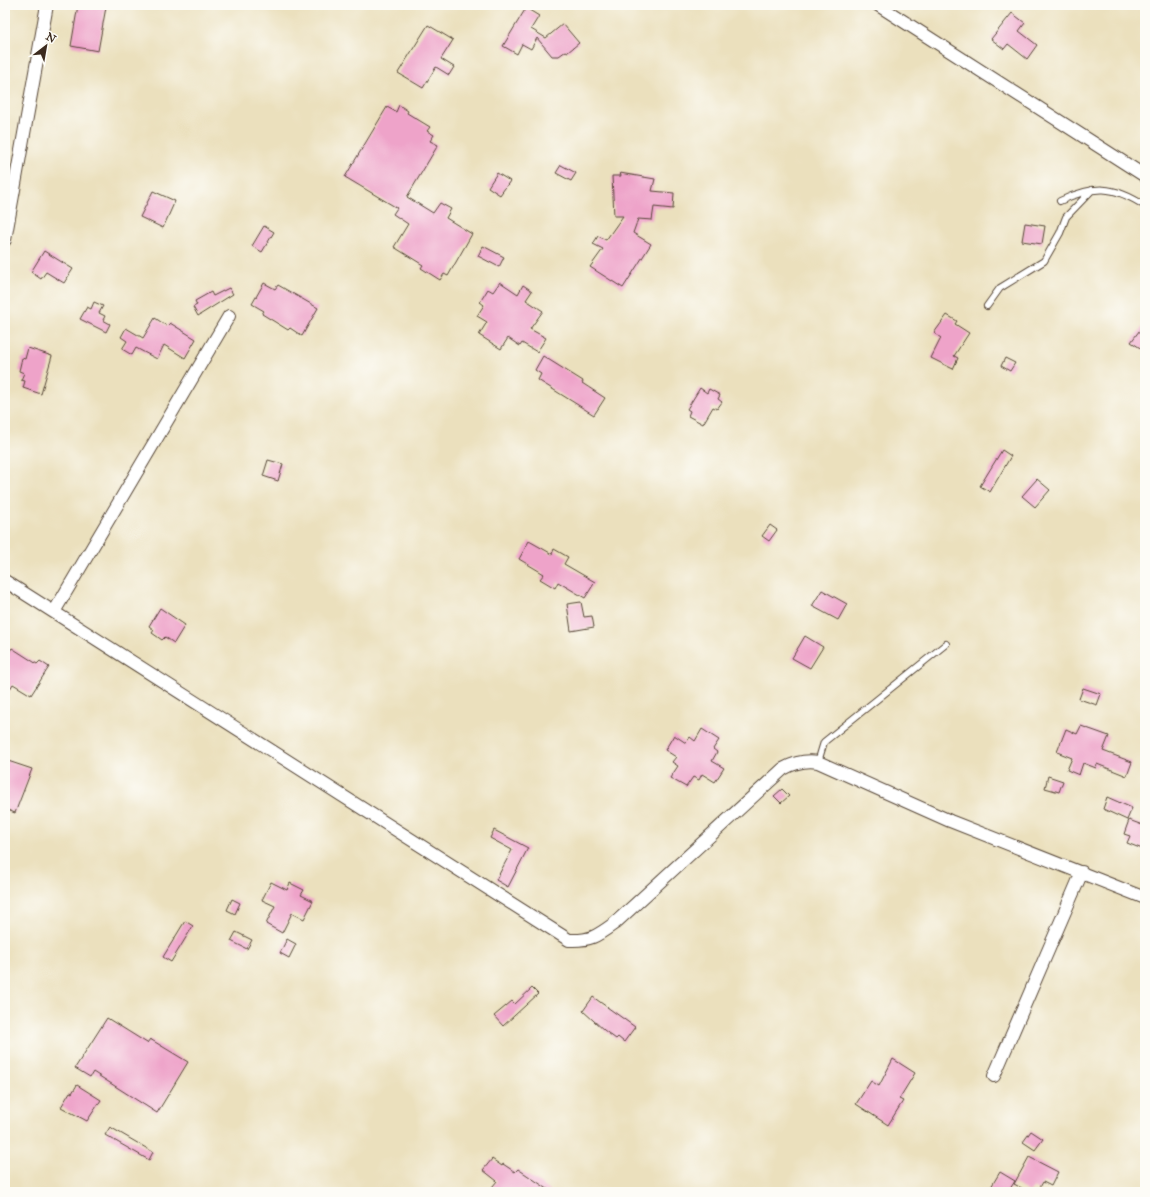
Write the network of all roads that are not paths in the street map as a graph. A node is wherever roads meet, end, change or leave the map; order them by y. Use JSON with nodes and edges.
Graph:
{"nodes":[{"id":1,"x":47,"y":5,"type":"edge"},
{"id":2,"x":878,"y":5,"type":"edge"},
{"id":3,"x":1145,"y":176,"type":"edge"},
{"id":4,"x":1092,"y":190,"type":"junction"},
{"id":5,"x":1060,"y":201,"type":"dead end"},
{"id":6,"x":1145,"y":206,"type":"edge"},
{"id":7,"x":5,"y":240,"type":"edge"},
{"id":8,"x":986,"y":306,"type":"dead end"},
{"id":9,"x":229,"y":316,"type":"dead end"},
{"id":10,"x":5,"y":581,"type":"edge"},
{"id":11,"x":54,"y":612,"type":"junction"},
{"id":12,"x":946,"y":644,"type":"dead end"},
{"id":13,"x":818,"y":762,"type":"junction"},
{"id":14,"x":1082,"y":872,"type":"junction"},
{"id":15,"x":1145,"y":898,"type":"edge"},
{"id":16,"x":994,"y":1076,"type":"dead end"}],
"edges":[{"from":1,"to":7,"type":"street"},
{"from":2,"to":3,"type":"street"},
{"from":4,"to":5,"type":"lane"},
{"from":4,"to":6,"type":"lane"},
{"from":4,"to":8,"type":"lane"},
{"from":9,"to":11,"type":"street"},
{"from":10,"to":11,"type":"street"},
{"from":11,"to":13,"type":"street"},
{"from":12,"to":13,"type":"lane"},
{"from":13,"to":14,"type":"street"},
{"from":14,"to":15,"type":"street"},
{"from":14,"to":16,"type":"street"}]}
